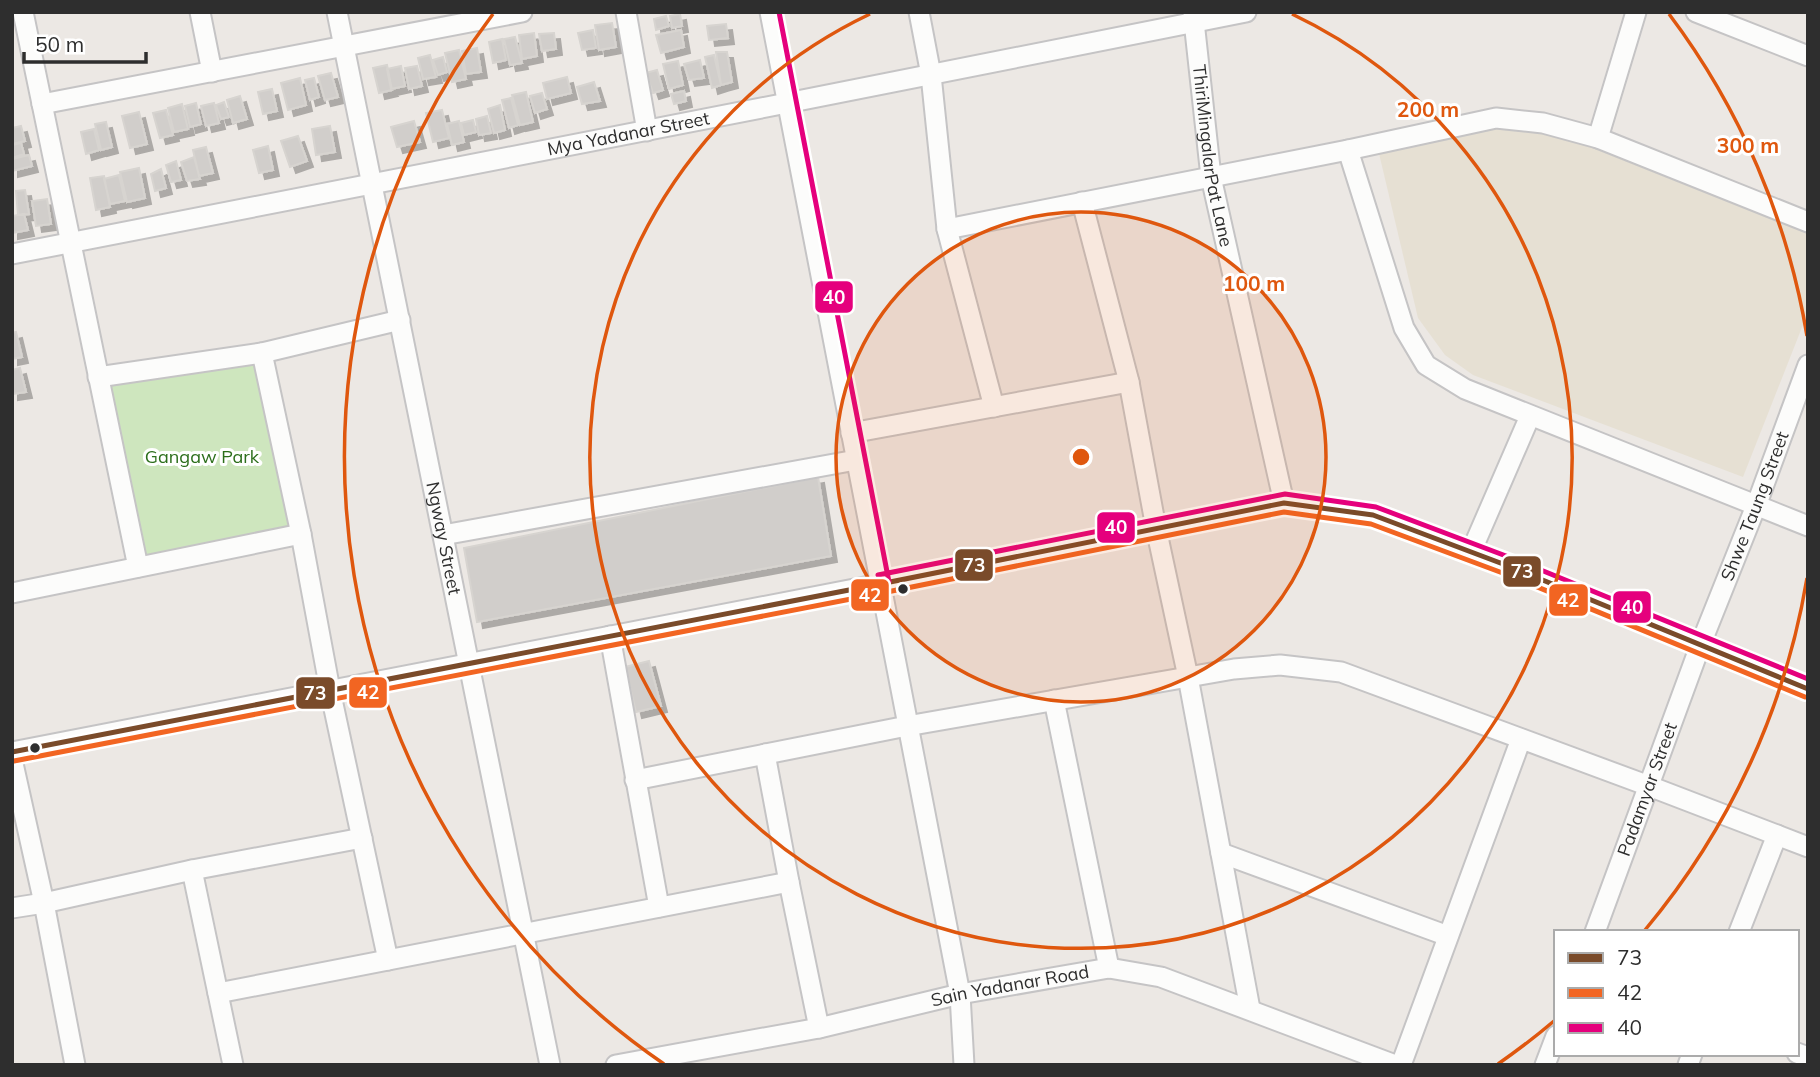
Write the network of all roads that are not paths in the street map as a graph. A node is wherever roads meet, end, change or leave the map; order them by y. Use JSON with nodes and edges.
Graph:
{"nodes":[{"id":1,"x":23,"y":12,"type":"edge"},
{"id":2,"x":200,"y":12,"type":"edge"},
{"id":3,"x":337,"y":12,"type":"edge"},
{"id":4,"x":522,"y":12,"type":"edge"},
{"id":5,"x":625,"y":12,"type":"edge"},
{"id":6,"x":770,"y":12,"type":"edge"},
{"id":7,"x":919,"y":12,"type":"edge"},
{"id":8,"x":1246,"y":12,"type":"edge"},
{"id":9,"x":1636,"y":12,"type":"edge"},
{"id":10,"x":1696,"y":12,"type":"edge"},
{"id":11,"x":485,"y":16,"type":"edge"},
{"id":12,"x":1194,"y":17,"type":"edge"},
{"id":13,"x":344,"y":47,"type":"junction"},
{"id":14,"x":1808,"y":56,"type":"edge"},
{"id":15,"x":212,"y":72,"type":"junction"},
{"id":16,"x":931,"y":75,"type":"junction"},
{"id":17,"x":788,"y":103,"type":"junction"},
{"id":18,"x":42,"y":104,"type":"junction"},
{"id":19,"x":647,"y":131,"type":"junction"},
{"id":20,"x":1598,"y":138,"type":"junction"},
{"id":21,"x":1348,"y":150,"type":"junction"},
{"id":22,"x":1211,"y":177,"type":"junction"},
{"id":23,"x":372,"y":184,"type":"junction"},
{"id":24,"x":1082,"y":202,"type":"junction"},
{"id":25,"x":1808,"y":222,"type":"edge"},
{"id":26,"x":947,"y":229,"type":"junction"},
{"id":27,"x":71,"y":242,"type":"junction"},
{"id":28,"x":12,"y":254,"type":"edge"},
{"id":29,"x":400,"y":320,"type":"junction"},
{"id":30,"x":262,"y":352,"type":"junction"},
{"id":31,"x":1808,"y":365,"type":"edge"},
{"id":32,"x":98,"y":377,"type":"junction"},
{"id":33,"x":1129,"y":382,"type":"junction"},
{"id":34,"x":994,"y":407,"type":"junction"},
{"id":35,"x":1530,"y":416,"type":"junction"},
{"id":36,"x":851,"y":433,"type":"junction"},
{"id":37,"x":856,"y":460,"type":"junction"},
{"id":38,"x":1284,"y":503,"type":"junction"},
{"id":39,"x":1756,"y":506,"type":"junction"},
{"id":40,"x":1808,"y":526,"type":"edge"},
{"id":41,"x":1156,"y":528,"type":"junction"},
{"id":42,"x":301,"y":534,"type":"junction"},
{"id":43,"x":443,"y":535,"type":"junction"},
{"id":44,"x":1471,"y":552,"type":"junction"},
{"id":45,"x":138,"y":567,"type":"junction"},
{"id":46,"x":880,"y":584,"type":"junction"},
{"id":47,"x":12,"y":593,"type":"edge"},
{"id":48,"x":610,"y":636,"type":"junction"},
{"id":49,"x":1700,"y":646,"type":"junction"},
{"id":50,"x":469,"y":663,"type":"junction"},
{"id":51,"x":1188,"y":677,"type":"junction"},
{"id":52,"x":1808,"y":689,"type":"edge"},
{"id":53,"x":330,"y":690,"type":"junction"},
{"id":54,"x":1054,"y":700,"type":"junction"},
{"id":55,"x":907,"y":726,"type":"junction"},
{"id":56,"x":1521,"y":739,"type":"junction"},
{"id":57,"x":12,"y":752,"type":"edge"},
{"id":58,"x":765,"y":754,"type":"junction"},
{"id":59,"x":12,"y":758,"type":"edge"},
{"id":60,"x":635,"y":780,"type":"junction"},
{"id":61,"x":1649,"y":786,"type":"junction"},
{"id":62,"x":1777,"y":835,"type":"junction"},
{"id":63,"x":362,"y":838,"type":"junction"},
{"id":64,"x":1808,"y":847,"type":"edge"},
{"id":65,"x":1221,"y":853,"type":"junction"},
{"id":66,"x":192,"y":870,"type":"junction"},
{"id":67,"x":789,"y":882,"type":"junction"},
{"id":68,"x":44,"y":903,"type":"junction"},
{"id":69,"x":659,"y":907,"type":"junction"},
{"id":70,"x":12,"y":908,"type":"edge"},
{"id":71,"x":1596,"y":930,"type":"edge"},
{"id":72,"x":1741,"y":930,"type":"edge"},
{"id":73,"x":523,"y":934,"type":"junction"},
{"id":74,"x":1448,"y":936,"type":"junction"},
{"id":75,"x":388,"y":960,"type":"junction"},
{"id":76,"x":1109,"y":968,"type":"junction"},
{"id":77,"x":218,"y":993,"type":"junction"},
{"id":78,"x":960,"y":994,"type":"junction"},
{"id":79,"x":1250,"y":1009,"type":"junction"},
{"id":80,"x":819,"y":1028,"type":"junction"},
{"id":81,"x":1554,"y":1041,"type":"edge"},
{"id":82,"x":75,"y":1065,"type":"edge"},
{"id":83,"x":233,"y":1065,"type":"edge"},
{"id":84,"x":550,"y":1065,"type":"edge"},
{"id":85,"x":616,"y":1065,"type":"edge"},
{"id":86,"x":964,"y":1065,"type":"edge"},
{"id":87,"x":1395,"y":1065,"type":"edge"},
{"id":88,"x":1401,"y":1065,"type":"edge"},
{"id":89,"x":1545,"y":1065,"type":"edge"}],
"edges":[{"from":1,"to":18,"type":"street"},
{"from":2,"to":15,"type":"street"},
{"from":3,"to":13,"type":"street","name":"Ngway Street"},
{"from":4,"to":11,"type":"street"},
{"from":5,"to":19,"type":"street"},
{"from":6,"to":17,"type":"street"},
{"from":7,"to":16,"type":"street"},
{"from":8,"to":12,"type":"street","name":"Mya Yadanar Street"},
{"from":9,"to":20,"type":"street"},
{"from":10,"to":14,"type":"street"},
{"from":11,"to":13,"type":"street"},
{"from":12,"to":16,"type":"street","name":"Mya Yadanar Street"},
{"from":12,"to":22,"type":"street","name":"ThiriMingalarPat Lane"},
{"from":13,"to":15,"type":"street"},
{"from":13,"to":23,"type":"street","name":"Ngway Street"},
{"from":15,"to":18,"type":"street"},
{"from":16,"to":17,"type":"street","name":"Mya Yadanar Street"},
{"from":16,"to":26,"type":"street"},
{"from":17,"to":19,"type":"street","name":"Mya Yadanar Street"},
{"from":17,"to":36,"type":"street"},
{"from":18,"to":27,"type":"street"},
{"from":19,"to":23,"type":"street","name":"Mya Yadanar Street"},
{"from":20,"to":21,"type":"street"},
{"from":20,"to":25,"type":"street"},
{"from":21,"to":22,"type":"street"},
{"from":21,"to":35,"type":"street"},
{"from":22,"to":24,"type":"street"},
{"from":22,"to":38,"type":"street","name":"ThiriMingalarPat Lane"},
{"from":23,"to":27,"type":"street","name":"Mya Yadanar Street"},
{"from":23,"to":29,"type":"street","name":"Ngway Street"},
{"from":24,"to":26,"type":"street"},
{"from":24,"to":33,"type":"street"},
{"from":26,"to":34,"type":"street"},
{"from":27,"to":28,"type":"street","name":"Mya Yadanar Street"},
{"from":27,"to":32,"type":"street"},
{"from":29,"to":30,"type":"street"},
{"from":29,"to":43,"type":"street","name":"Ngway Street"},
{"from":30,"to":32,"type":"street"},
{"from":30,"to":42,"type":"street"},
{"from":31,"to":39,"type":"street","name":"Shwe Taung Street"},
{"from":32,"to":45,"type":"street"},
{"from":33,"to":34,"type":"street"},
{"from":33,"to":41,"type":"street"},
{"from":34,"to":36,"type":"street"},
{"from":35,"to":39,"type":"street"},
{"from":35,"to":44,"type":"street"},
{"from":36,"to":37,"type":"street"},
{"from":37,"to":43,"type":"street"},
{"from":37,"to":46,"type":"street"},
{"from":38,"to":41,"type":"street"},
{"from":38,"to":44,"type":"street"},
{"from":39,"to":40,"type":"street"},
{"from":39,"to":49,"type":"street","name":"Shwe Taung Street"},
{"from":41,"to":46,"type":"street"},
{"from":41,"to":51,"type":"street"},
{"from":42,"to":45,"type":"street"},
{"from":42,"to":53,"type":"street"},
{"from":43,"to":50,"type":"street","name":"Ngway Street"},
{"from":44,"to":49,"type":"street"},
{"from":45,"to":47,"type":"street"},
{"from":46,"to":48,"type":"street"},
{"from":46,"to":55,"type":"street"},
{"from":48,"to":50,"type":"street"},
{"from":48,"to":60,"type":"street"},
{"from":49,"to":52,"type":"street"},
{"from":49,"to":61,"type":"street","name":"Padamyar Street"},
{"from":50,"to":53,"type":"street"},
{"from":50,"to":73,"type":"street","name":"Ngway Street"},
{"from":51,"to":54,"type":"street"},
{"from":51,"to":56,"type":"street"},
{"from":51,"to":65,"type":"street"},
{"from":53,"to":57,"type":"street"},
{"from":53,"to":63,"type":"street"},
{"from":54,"to":55,"type":"street"},
{"from":54,"to":76,"type":"street"},
{"from":55,"to":58,"type":"street"},
{"from":55,"to":78,"type":"street"},
{"from":56,"to":61,"type":"street"},
{"from":56,"to":74,"type":"street"},
{"from":58,"to":60,"type":"street"},
{"from":58,"to":67,"type":"street"},
{"from":59,"to":68,"type":"street"},
{"from":60,"to":69,"type":"street"},
{"from":61,"to":62,"type":"street"},
{"from":61,"to":71,"type":"street","name":"Padamyar Street"},
{"from":62,"to":64,"type":"street"},
{"from":62,"to":72,"type":"street"},
{"from":63,"to":66,"type":"street"},
{"from":63,"to":75,"type":"street"},
{"from":65,"to":74,"type":"street"},
{"from":65,"to":79,"type":"street"},
{"from":66,"to":68,"type":"street"},
{"from":66,"to":77,"type":"street"},
{"from":67,"to":69,"type":"street"},
{"from":67,"to":80,"type":"street"},
{"from":68,"to":70,"type":"street"},
{"from":68,"to":82,"type":"street"},
{"from":69,"to":73,"type":"street"},
{"from":73,"to":75,"type":"street"},
{"from":73,"to":84,"type":"street","name":"Ngway Street"},
{"from":74,"to":88,"type":"street"},
{"from":75,"to":77,"type":"street"},
{"from":76,"to":78,"type":"street","name":"Sain Yadanar Road"},
{"from":76,"to":79,"type":"street","name":"Sain Yadanar Road"},
{"from":77,"to":83,"type":"street"},
{"from":78,"to":80,"type":"street","name":"Sain Yadanar Road"},
{"from":78,"to":86,"type":"street"},
{"from":79,"to":87,"type":"street","name":"Sain Yadanar Road"},
{"from":80,"to":85,"type":"street","name":"Sain Yadanar Road"},
{"from":81,"to":89,"type":"street"}]}
